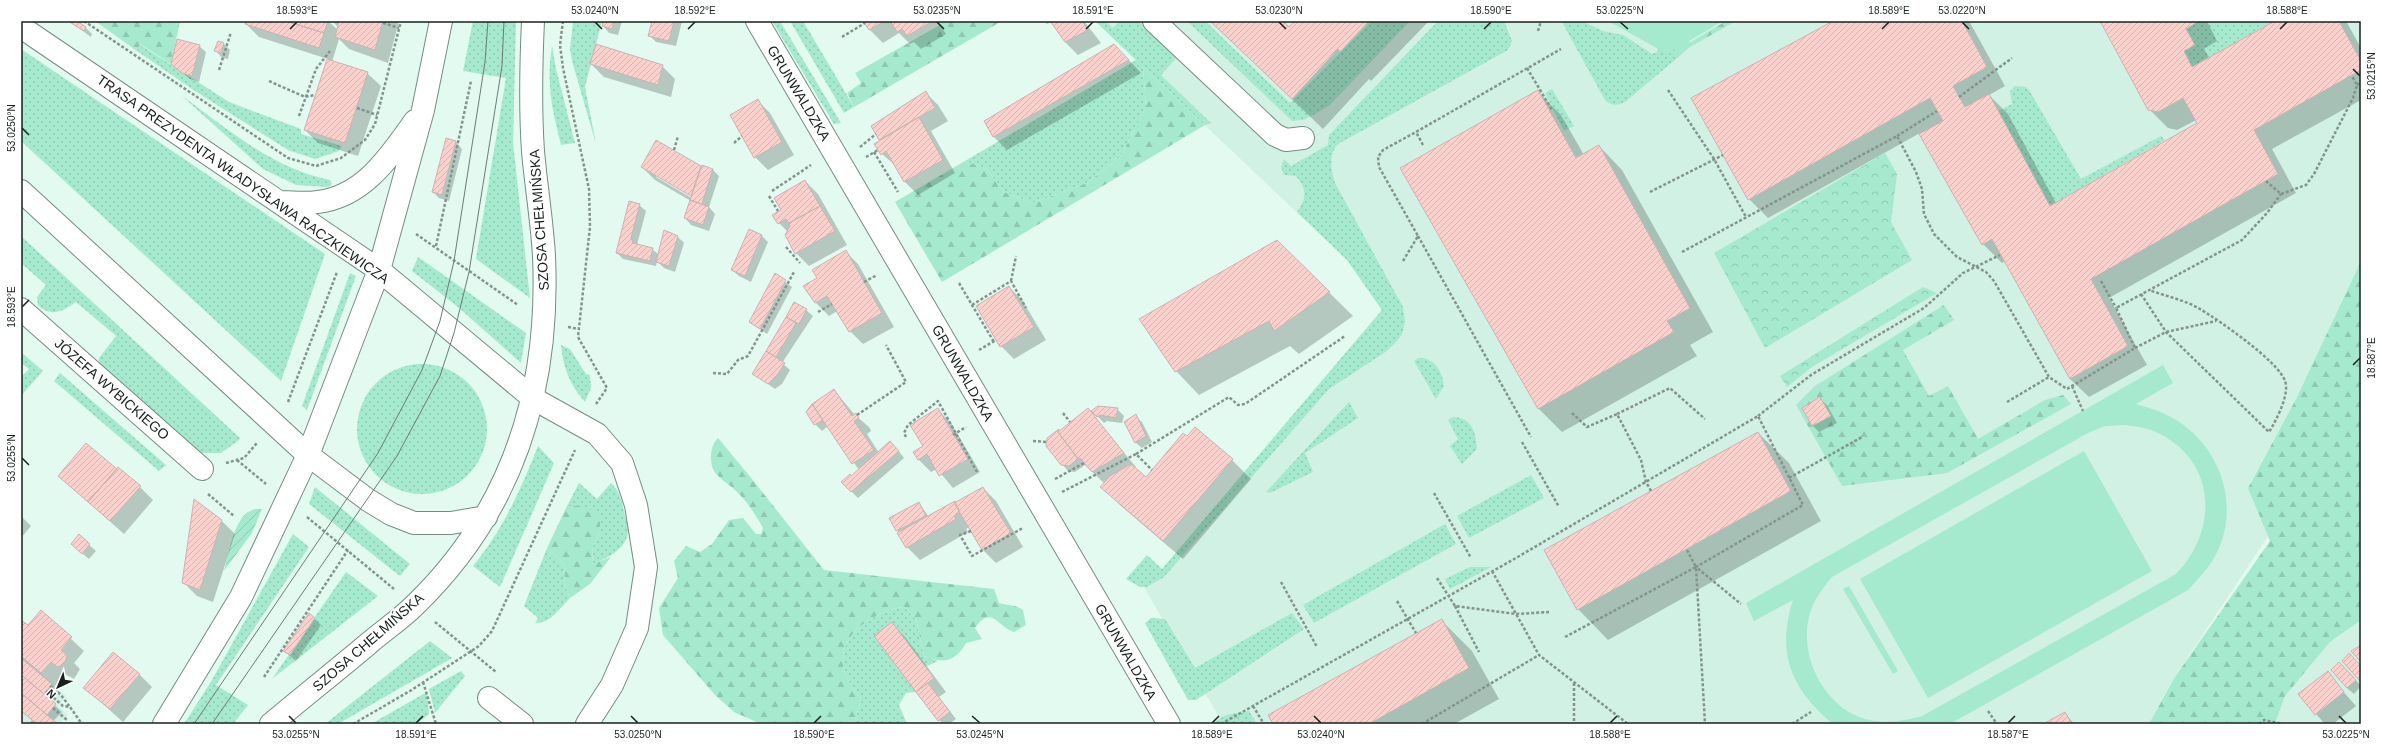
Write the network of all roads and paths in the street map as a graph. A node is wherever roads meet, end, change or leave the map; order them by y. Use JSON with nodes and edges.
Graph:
{"nodes":[{"id":1,"x":84,"y":21,"type":"edge"},
{"id":2,"x":401,"y":21,"type":"edge"},
{"id":3,"x":441,"y":21,"type":"edge"},
{"id":4,"x":533,"y":21,"type":"edge"},
{"id":5,"x":757,"y":21,"type":"edge"},
{"id":6,"x":1154,"y":21,"type":"edge"},
{"id":7,"x":1541,"y":21,"type":"edge"},
{"id":8,"x":383,"y":23,"type":"dead end"},
{"id":9,"x":865,"y":23,"type":"dead end"},
{"id":10,"x":21,"y":27,"type":"edge"},
{"id":11,"x":400,"y":28,"type":"junction"},
{"id":12,"x":1538,"y":31,"type":"dead end"},
{"id":13,"x":231,"y":32,"type":"dead end"},
{"id":14,"x":842,"y":37,"type":"dead end"},
{"id":15,"x":1561,"y":49,"type":"dead end"},
{"id":16,"x":330,"y":51,"type":"dead end"},
{"id":17,"x":2012,"y":58,"type":"dead end"},
{"id":18,"x":1527,"y":68,"type":"junction"},
{"id":19,"x":219,"y":70,"type":"dead end"},
{"id":20,"x":2352,"y":76,"type":"dead end"},
{"id":21,"x":269,"y":81,"type":"dead end"},
{"id":22,"x":471,"y":81,"type":"dead end"},
{"id":23,"x":2361,"y":83,"type":"edge"},
{"id":24,"x":2357,"y":85,"type":"junction"},
{"id":25,"x":1668,"y":90,"type":"dead end"},
{"id":26,"x":315,"y":95,"type":"dead end"},
{"id":27,"x":305,"y":97,"type":"junction"},
{"id":28,"x":1959,"y":97,"type":"dead end"},
{"id":29,"x":357,"y":108,"type":"dead end"},
{"id":30,"x":423,"y":110,"type":"junction"},
{"id":31,"x":1552,"y":110,"type":"dead end"},
{"id":32,"x":1937,"y":111,"type":"dead end"},
{"id":33,"x":377,"y":115,"type":"junction"},
{"id":34,"x":299,"y":116,"type":"dead end"},
{"id":35,"x":1416,"y":132,"type":"junction"},
{"id":36,"x":876,"y":134,"type":"dead end"},
{"id":37,"x":678,"y":136,"type":"dead end"},
{"id":38,"x":742,"y":136,"type":"dead end"},
{"id":39,"x":1897,"y":136,"type":"junction"},
{"id":40,"x":1302,"y":138,"type":"dead end"},
{"id":41,"x":734,"y":143,"type":"dead end"},
{"id":42,"x":1423,"y":145,"type":"dead end"},
{"id":43,"x":860,"y":148,"type":"dead end"},
{"id":44,"x":674,"y":150,"type":"dead end"},
{"id":45,"x":878,"y":150,"type":"dead end"},
{"id":46,"x":874,"y":152,"type":"junction"},
{"id":47,"x":1723,"y":155,"type":"dead end"},
{"id":48,"x":869,"y":156,"type":"dead end"},
{"id":49,"x":1714,"y":159,"type":"junction"},
{"id":50,"x":811,"y":165,"type":"dead end"},
{"id":51,"x":2266,"y":181,"type":"dead end"},
{"id":52,"x":21,"y":190,"type":"edge"},
{"id":53,"x":772,"y":191,"type":"dead end"},
{"id":54,"x":898,"y":192,"type":"dead end"},
{"id":55,"x":1650,"y":192,"type":"dead end"},
{"id":56,"x":2281,"y":194,"type":"junction"},
{"id":57,"x":769,"y":196,"type":"dead end"},
{"id":58,"x":280,"y":202,"type":"junction"},
{"id":59,"x":778,"y":211,"type":"dead end"},
{"id":60,"x":1746,"y":217,"type":"junction"},
{"id":61,"x":393,"y":220,"type":"junction"},
{"id":62,"x":1418,"y":236,"type":"junction"},
{"id":63,"x":436,"y":246,"type":"junction"},
{"id":64,"x":346,"y":247,"type":"junction"},
{"id":65,"x":786,"y":247,"type":"dead end"},
{"id":66,"x":1682,"y":252,"type":"dead end"},
{"id":67,"x":2000,"y":255,"type":"dead end"},
{"id":68,"x":1016,"y":256,"type":"dead end"},
{"id":69,"x":1403,"y":261,"type":"dead end"},
{"id":70,"x":800,"y":263,"type":"dead end"},
{"id":71,"x":1977,"y":267,"type":"junction"},
{"id":72,"x":379,"y":270,"type":"junction"},
{"id":73,"x":794,"y":272,"type":"dead end"},
{"id":74,"x":875,"y":276,"type":"dead end"},
{"id":75,"x":1011,"y":281,"type":"junction"},
{"id":76,"x":2102,"y":281,"type":"dead end"},
{"id":77,"x":864,"y":282,"type":"dead end"},
{"id":78,"x":959,"y":283,"type":"dead end"},
{"id":79,"x":2149,"y":290,"type":"junction"},
{"id":80,"x":2141,"y":294,"type":"junction"},
{"id":81,"x":832,"y":304,"type":"dead end"},
{"id":82,"x":972,"y":305,"type":"junction"},
{"id":83,"x":1026,"y":308,"type":"dead end"},
{"id":84,"x":2116,"y":308,"type":"junction"},
{"id":85,"x":21,"y":309,"type":"edge"},
{"id":86,"x":818,"y":312,"type":"dead end"},
{"id":87,"x":2216,"y":320,"type":"junction"},
{"id":88,"x":545,"y":322,"type":"junction"},
{"id":89,"x":578,"y":329,"type":"dead end"},
{"id":90,"x":2166,"y":332,"type":"junction"},
{"id":91,"x":1345,"y":336,"type":"dead end"},
{"id":92,"x":886,"y":345,"type":"dead end"},
{"id":93,"x":2135,"y":348,"type":"junction"},
{"id":94,"x":981,"y":349,"type":"dead end"},
{"id":95,"x":713,"y":373,"type":"dead end"},
{"id":96,"x":2049,"y":377,"type":"junction"},
{"id":97,"x":2072,"y":386,"type":"junction"},
{"id":98,"x":534,"y":399,"type":"junction"},
{"id":99,"x":2007,"y":402,"type":"dead end"},
{"id":100,"x":2083,"y":411,"type":"dead end"},
{"id":101,"x":1572,"y":413,"type":"dead end"},
{"id":102,"x":1063,"y":414,"type":"dead end"},
{"id":103,"x":1617,"y":414,"type":"junction"},
{"id":104,"x":857,"y":416,"type":"dead end"},
{"id":105,"x":1758,"y":416,"type":"junction"},
{"id":106,"x":1705,"y":419,"type":"dead end"},
{"id":107,"x":1070,"y":422,"type":"dead end"},
{"id":108,"x":272,"y":423,"type":"junction"},
{"id":109,"x":963,"y":428,"type":"dead end"},
{"id":110,"x":956,"y":433,"type":"junction"},
{"id":111,"x":953,"y":435,"type":"dead end"},
{"id":112,"x":906,"y":437,"type":"dead end"},
{"id":113,"x":1531,"y":437,"type":"dead end"},
{"id":114,"x":1862,"y":437,"type":"dead end"},
{"id":115,"x":1027,"y":441,"type":"dead end"},
{"id":116,"x":1047,"y":442,"type":"dead end"},
{"id":117,"x":1522,"y":442,"type":"dead end"},
{"id":118,"x":1136,"y":454,"type":"junction"},
{"id":119,"x":308,"y":455,"type":"junction"},
{"id":120,"x":244,"y":458,"type":"dead end"},
{"id":121,"x":237,"y":460,"type":"dead end"},
{"id":122,"x":1084,"y":463,"type":"dead end"},
{"id":123,"x":202,"y":469,"type":"joint"},
{"id":124,"x":1152,"y":470,"type":"dead end"},
{"id":125,"x":977,"y":472,"type":"dead end"},
{"id":126,"x":1789,"y":478,"type":"junction"},
{"id":127,"x":1051,"y":482,"type":"dead end"},
{"id":128,"x":1646,"y":482,"type":"junction"},
{"id":129,"x":1651,"y":491,"type":"dead end"},
{"id":130,"x":1434,"y":493,"type":"dead end"},
{"id":131,"x":1058,"y":494,"type":"dead end"},
{"id":132,"x":288,"y":502,"type":"junction"},
{"id":133,"x":1559,"y":507,"type":"dead end"},
{"id":134,"x":234,"y":516,"type":"dead end"},
{"id":135,"x":486,"y":517,"type":"junction"},
{"id":136,"x":1027,"y":526,"type":"dead end"},
{"id":137,"x":971,"y":531,"type":"dead end"},
{"id":138,"x":348,"y":550,"type":"junction"},
{"id":139,"x":1687,"y":550,"type":"dead end"},
{"id":140,"x":1471,"y":558,"type":"dead end"},
{"id":141,"x":1696,"y":567,"type":"junction"},
{"id":142,"x":1492,"y":571,"type":"junction"},
{"id":143,"x":1437,"y":578,"type":"dead end"},
{"id":144,"x":1281,"y":582,"type":"dead end"},
{"id":145,"x":1449,"y":596,"type":"junction"},
{"id":146,"x":1397,"y":601,"type":"dead end"},
{"id":147,"x":1741,"y":604,"type":"dead end"},
{"id":148,"x":415,"y":605,"type":"junction"},
{"id":149,"x":1455,"y":606,"type":"junction"},
{"id":150,"x":1549,"y":612,"type":"dead end"},
{"id":151,"x":1516,"y":614,"type":"junction"},
{"id":152,"x":1407,"y":619,"type":"junction"},
{"id":153,"x":1416,"y":633,"type":"dead end"},
{"id":154,"x":1565,"y":637,"type":"dead end"},
{"id":155,"x":1317,"y":647,"type":"dead end"},
{"id":156,"x":1479,"y":652,"type":"dead end"},
{"id":157,"x":1539,"y":655,"type":"junction"},
{"id":158,"x":498,"y":674,"type":"dead end"},
{"id":159,"x":264,"y":677,"type":"dead end"},
{"id":160,"x":423,"y":682,"type":"dead end"},
{"id":161,"x":1574,"y":682,"type":"junction"},
{"id":162,"x":50,"y":686,"type":"dead end"},
{"id":163,"x":46,"y":691,"type":"dead end"},
{"id":164,"x":489,"y":698,"type":"dead end"},
{"id":165,"x":1253,"y":706,"type":"junction"},
{"id":166,"x":70,"y":707,"type":"junction"},
{"id":167,"x":53,"y":708,"type":"dead end"},
{"id":168,"x":1988,"y":711,"type":"dead end"},
{"id":169,"x":1811,"y":712,"type":"dead end"},
{"id":170,"x":67,"y":720,"type":"dead end"},
{"id":171,"x":82,"y":724,"type":"edge"},
{"id":172,"x":164,"y":724,"type":"edge"},
{"id":173,"x":271,"y":724,"type":"edge"},
{"id":174,"x":436,"y":724,"type":"edge"},
{"id":175,"x":522,"y":724,"type":"edge"},
{"id":176,"x":587,"y":724,"type":"edge"},
{"id":177,"x":1169,"y":724,"type":"edge"},
{"id":178,"x":1221,"y":724,"type":"edge"},
{"id":179,"x":1264,"y":724,"type":"edge"},
{"id":180,"x":1422,"y":724,"type":"edge"},
{"id":181,"x":1574,"y":724,"type":"edge"},
{"id":182,"x":1628,"y":724,"type":"edge"},
{"id":183,"x":1704,"y":724,"type":"edge"},
{"id":184,"x":1792,"y":724,"type":"edge"},
{"id":185,"x":1997,"y":724,"type":"edge"},
{"id":186,"x":2258,"y":724,"type":"edge"},
{"id":187,"x":2283,"y":724,"type":"edge"}],
"edges":[{"from":1,"to":33,"type":"path"},
{"from":2,"to":11,"type":"path"},
{"from":3,"to":30,"type":"main road"},
{"from":4,"to":88,"type":"main road","name":"SZOSA CHEŁMIŃSKA"},
{"from":5,"to":177,"type":"main road","name":"GRUNWALDZKA"},
{"from":6,"to":40,"type":"main road"},
{"from":7,"to":12,"type":"path"},
{"from":8,"to":11,"type":"path"},
{"from":9,"to":14,"type":"path"},
{"from":10,"to":58,"type":"main road","name":"TRASA PREZYDENTA WŁADYSŁAWA RACZKIEWICZA"},
{"from":11,"to":33,"type":"path"},
{"from":13,"to":19,"type":"path"},
{"from":15,"to":18,"type":"path"},
{"from":16,"to":27,"type":"path"},
{"from":17,"to":28,"type":"path"},
{"from":18,"to":31,"type":"path"},
{"from":18,"to":35,"type":"path"},
{"from":20,"to":24,"type":"path"},
{"from":21,"to":27,"type":"path"},
{"from":22,"to":63,"type":"path"},
{"from":23,"to":24,"type":"path"},
{"from":24,"to":56,"type":"path"},
{"from":25,"to":49,"type":"path"},
{"from":26,"to":27,"type":"path"},
{"from":27,"to":34,"type":"path"},
{"from":29,"to":33,"type":"path"},
{"from":30,"to":58,"type":"main road"},
{"from":30,"to":61,"type":"main road"},
{"from":32,"to":39,"type":"path"},
{"from":35,"to":42,"type":"path"},
{"from":35,"to":62,"type":"path"},
{"from":36,"to":43,"type":"path"},
{"from":37,"to":44,"type":"path"},
{"from":38,"to":41,"type":"path"},
{"from":39,"to":60,"type":"path"},
{"from":39,"to":71,"type":"path"},
{"from":45,"to":46,"type":"path"},
{"from":46,"to":48,"type":"path"},
{"from":46,"to":54,"type":"path"},
{"from":47,"to":49,"type":"path"},
{"from":49,"to":55,"type":"path"},
{"from":49,"to":60,"type":"path"},
{"from":50,"to":53,"type":"path"},
{"from":51,"to":56,"type":"path"},
{"from":52,"to":108,"type":"main road"},
{"from":56,"to":79,"type":"path"},
{"from":57,"to":59,"type":"path"},
{"from":58,"to":64,"type":"main road","name":"TRASA PREZYDENTA WŁADYSŁAWA RACZKIEWICZA"},
{"from":60,"to":66,"type":"path"},
{"from":61,"to":63,"type":"path"},
{"from":61,"to":72,"type":"main road"},
{"from":62,"to":69,"type":"path"},
{"from":62,"to":113,"type":"path"},
{"from":63,"to":88,"type":"path"},
{"from":64,"to":72,"type":"main road","name":"TRASA PREZYDENTA WŁADYSŁAWA RACZKIEWICZA"},
{"from":64,"to":108,"type":"path"},
{"from":65,"to":70,"type":"path"},
{"from":67,"to":71,"type":"path"},
{"from":68,"to":75,"type":"path"},
{"from":71,"to":96,"type":"path"},
{"from":71,"to":105,"type":"path"},
{"from":72,"to":98,"type":"main road","name":"TRASA PREZYDENTA WŁADYSŁAWA RACZKIEWICZA"},
{"from":72,"to":119,"type":"main road"},
{"from":73,"to":95,"type":"path"},
{"from":74,"to":77,"type":"path"},
{"from":75,"to":82,"type":"path"},
{"from":75,"to":83,"type":"path"},
{"from":76,"to":84,"type":"path"},
{"from":78,"to":82,"type":"path"},
{"from":79,"to":80,"type":"path"},
{"from":79,"to":87,"type":"path"},
{"from":80,"to":84,"type":"path"},
{"from":80,"to":90,"type":"path"},
{"from":81,"to":86,"type":"path"},
{"from":82,"to":94,"type":"path"},
{"from":84,"to":93,"type":"path"},
{"from":85,"to":123,"type":"main road","name":"JÓZEFA WYBICKIEGO"},
{"from":87,"to":90,"type":"path"},
{"from":87,"to":90,"type":"path"},
{"from":88,"to":89,"type":"path"},
{"from":88,"to":98,"type":"main road","name":"SZOSA CHEŁMIŃSKA"},
{"from":90,"to":93,"type":"path"},
{"from":91,"to":118,"type":"path"},
{"from":92,"to":104,"type":"path"},
{"from":93,"to":97,"type":"path"},
{"from":96,"to":97,"type":"path"},
{"from":96,"to":99,"type":"path"},
{"from":97,"to":100,"type":"path"},
{"from":98,"to":135,"type":"main road","name":"SZOSA CHEŁMIŃSKA"},
{"from":98,"to":176,"type":"main road"},
{"from":101,"to":103,"type":"path"},
{"from":102,"to":107,"type":"path"},
{"from":103,"to":106,"type":"path"},
{"from":103,"to":128,"type":"path"},
{"from":105,"to":126,"type":"path"},
{"from":105,"to":128,"type":"path"},
{"from":108,"to":119,"type":"main road"},
{"from":108,"to":120,"type":"path"},
{"from":109,"to":110,"type":"path"},
{"from":110,"to":111,"type":"path"},
{"from":110,"to":112,"type":"path"},
{"from":110,"to":125,"type":"path"},
{"from":114,"to":126,"type":"path"},
{"from":115,"to":116,"type":"path"},
{"from":117,"to":133,"type":"path"},
{"from":118,"to":124,"type":"path"},
{"from":118,"to":131,"type":"path"},
{"from":119,"to":132,"type":"main road"},
{"from":119,"to":135,"type":"main road"},
{"from":121,"to":132,"type":"path"},
{"from":122,"to":127,"type":"path"},
{"from":123,"to":134,"type":"path"},
{"from":126,"to":141,"type":"path"},
{"from":128,"to":129,"type":"path"},
{"from":128,"to":142,"type":"path"},
{"from":130,"to":140,"type":"path"},
{"from":132,"to":138,"type":"path"},
{"from":132,"to":172,"type":"main road"},
{"from":135,"to":148,"type":"main road","name":"SZOSA CHEŁMIŃSKA"},
{"from":136,"to":137,"type":"path"},
{"from":138,"to":148,"type":"path"},
{"from":138,"to":159,"type":"path"},
{"from":139,"to":141,"type":"path"},
{"from":141,"to":147,"type":"path"},
{"from":141,"to":154,"type":"path"},
{"from":141,"to":183,"type":"path"},
{"from":142,"to":145,"type":"path"},
{"from":142,"to":151,"type":"path"},
{"from":143,"to":145,"type":"path"},
{"from":144,"to":155,"type":"path"},
{"from":145,"to":149,"type":"path"},
{"from":145,"to":152,"type":"path"},
{"from":146,"to":152,"type":"path"},
{"from":148,"to":158,"type":"path"},
{"from":148,"to":173,"type":"main road","name":"SZOSA CHEŁMIŃSKA"},
{"from":149,"to":151,"type":"path"},
{"from":149,"to":156,"type":"path"},
{"from":150,"to":151,"type":"path"},
{"from":151,"to":157,"type":"path"},
{"from":152,"to":153,"type":"path"},
{"from":152,"to":165,"type":"path"},
{"from":157,"to":161,"type":"path"},
{"from":157,"to":180,"type":"path"},
{"from":160,"to":174,"type":"path"},
{"from":161,"to":181,"type":"path"},
{"from":161,"to":182,"type":"path"},
{"from":162,"to":166,"type":"path"},
{"from":163,"to":166,"type":"path"},
{"from":164,"to":175,"type":"main road"},
{"from":165,"to":178,"type":"path"},
{"from":165,"to":179,"type":"path"},
{"from":166,"to":171,"type":"path"},
{"from":167,"to":170,"type":"path"},
{"from":168,"to":185,"type":"path"},
{"from":169,"to":184,"type":"path"},
{"from":186,"to":187,"type":"path"}]}
